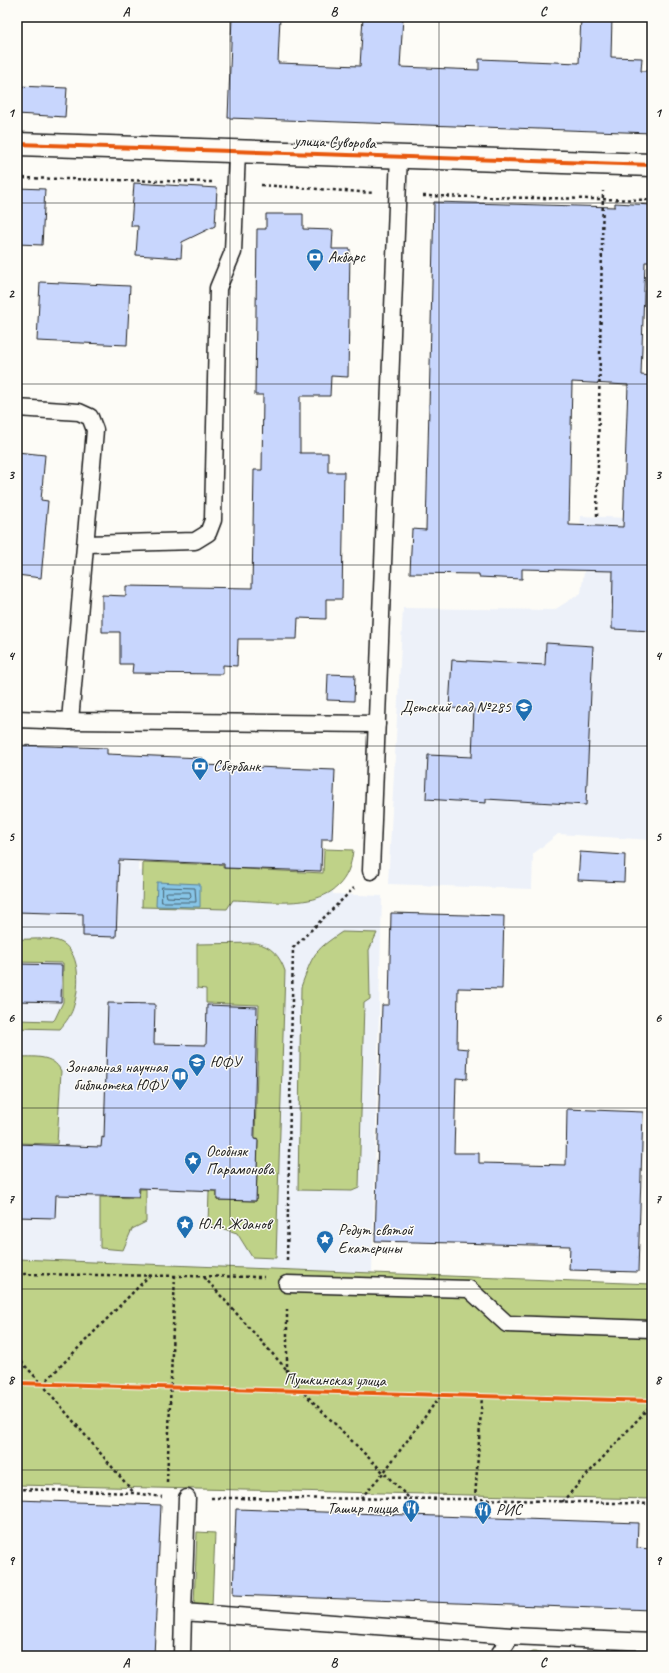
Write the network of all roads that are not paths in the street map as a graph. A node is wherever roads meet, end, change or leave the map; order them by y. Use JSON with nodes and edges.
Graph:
{"nodes":[{"id":1,"x":17,"y":144,"type":"edge"},
{"id":2,"x":237,"y":150,"type":"junction"},
{"id":3,"x":399,"y":156,"type":"junction"},
{"id":4,"x":652,"y":165,"type":"edge"},
{"id":5,"x":17,"y":408,"type":"edge"},
{"id":6,"x":86,"y":544,"type":"junction"},
{"id":7,"x":17,"y":719,"type":"edge"},
{"id":8,"x":70,"y":721,"type":"junction"},
{"id":9,"x":377,"y":724,"type":"junction"},
{"id":10,"x":371,"y":871,"type":"road end"},
{"id":11,"x":287,"y":1280,"type":"road end"},
{"id":12,"x":652,"y":1329,"type":"edge"},
{"id":13,"x":187,"y":1498,"type":"road end"},
{"id":14,"x":183,"y":1612,"type":"junction"},
{"id":15,"x":511,"y":1636,"type":"junction"},
{"id":16,"x":652,"y":1642,"type":"edge"},
{"id":17,"x":182,"y":1656,"type":"edge"},
{"id":18,"x":498,"y":1656,"type":"edge"}],
"edges":[{"from":1,"to":2,"type":"street","name":"улица Суворова"},
{"from":2,"to":3,"type":"street","name":"улица Суворова"},
{"from":2,"to":6,"type":"lane"},
{"from":3,"to":4,"type":"street","name":"улица Суворова"},
{"from":3,"to":9,"type":"lane"},
{"from":5,"to":6,"type":"lane"},
{"from":6,"to":8,"type":"lane"},
{"from":7,"to":8,"type":"lane"},
{"from":8,"to":9,"type":"lane"},
{"from":9,"to":10,"type":"lane"},
{"from":11,"to":12,"type":"lane"},
{"from":13,"to":14,"type":"lane"},
{"from":14,"to":15,"type":"lane"},
{"from":14,"to":17,"type":"lane"},
{"from":15,"to":16,"type":"lane"},
{"from":15,"to":18,"type":"lane"}]}
